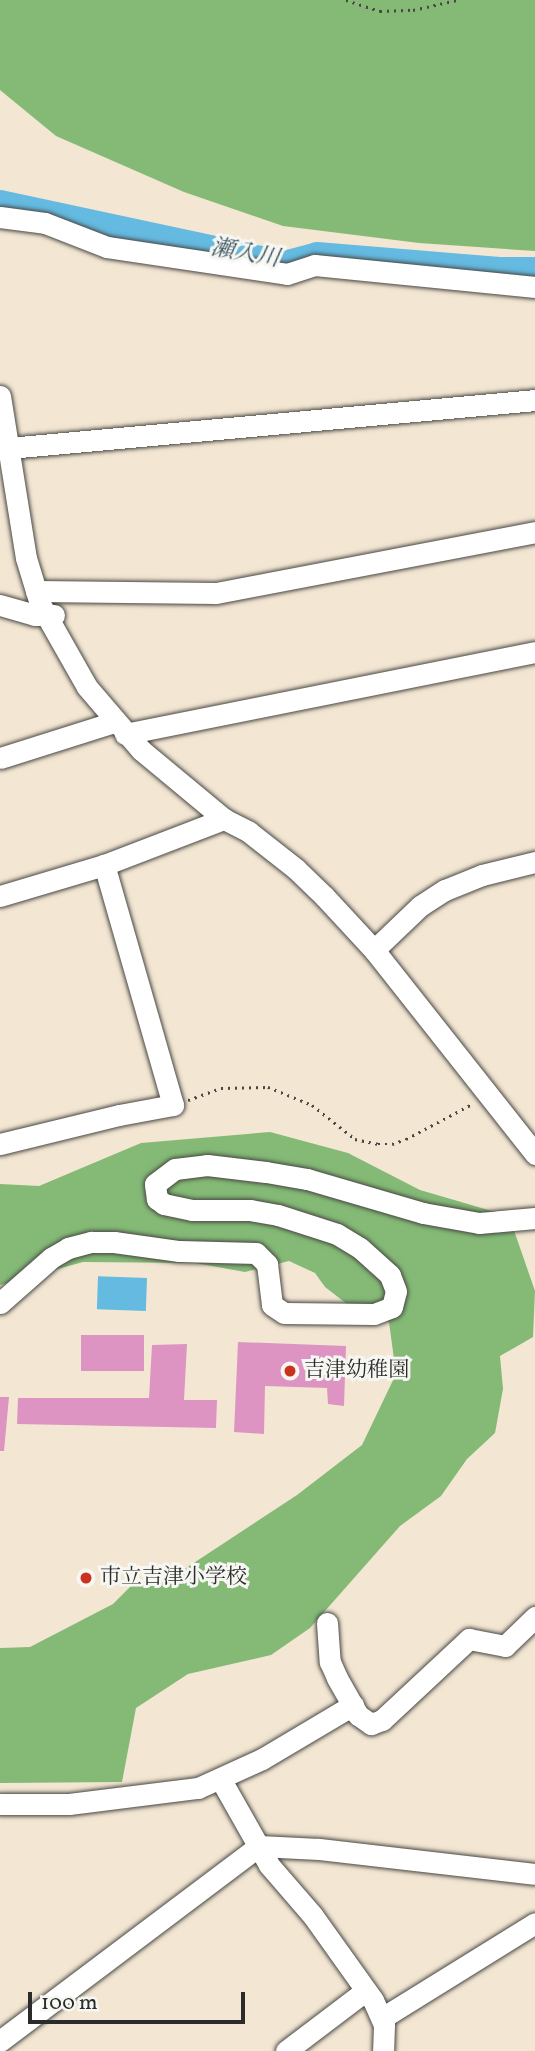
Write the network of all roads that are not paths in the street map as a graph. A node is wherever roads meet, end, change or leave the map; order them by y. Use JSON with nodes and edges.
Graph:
{"nodes":[{"id":1,"x":0,"y":217,"type":"edge"},
{"id":2,"x":535,"y":287,"type":"edge"},
{"id":3,"x":0,"y":396,"type":"edge"},
{"id":4,"x":535,"y":400,"type":"edge"},
{"id":5,"x":5,"y":437,"type":"edge"},
{"id":6,"x":535,"y":532,"type":"edge"},
{"id":7,"x":36,"y":591,"type":"junction"},
{"id":8,"x":0,"y":605,"type":"edge"},
{"id":9,"x":50,"y":615,"type":"junction"},
{"id":10,"x":535,"y":652,"type":"edge"},
{"id":11,"x":120,"y":728,"type":"junction"},
{"id":12,"x":0,"y":758,"type":"edge"},
{"id":13,"x":224,"y":819,"type":"junction"},
{"id":14,"x":535,"y":862,"type":"edge"},
{"id":15,"x":104,"y":864,"type":"junction"},
{"id":16,"x":0,"y":896,"type":"edge"},
{"id":17,"x":374,"y":950,"type":"junction"},
{"id":18,"x":0,"y":1144,"type":"edge"},
{"id":19,"x":534,"y":1151,"type":"edge"},
{"id":20,"x":535,"y":1218,"type":"edge"},
{"id":21,"x":0,"y":1303,"type":"edge"},
{"id":22,"x":535,"y":1618,"type":"edge"},
{"id":23,"x":327,"y":1623,"type":"dead end"},
{"id":24,"x":353,"y":1705,"type":"junction"},
{"id":25,"x":221,"y":1780,"type":"junction"},
{"id":26,"x":0,"y":1804,"type":"edge"},
{"id":27,"x":258,"y":1846,"type":"junction"},
{"id":28,"x":535,"y":1874,"type":"edge"},
{"id":29,"x":535,"y":1923,"type":"edge"},
{"id":30,"x":365,"y":1991,"type":"junction"},
{"id":31,"x":382,"y":2018,"type":"junction"},
{"id":32,"x":0,"y":2041,"type":"edge"},
{"id":33,"x":286,"y":2051,"type":"edge"},
{"id":34,"x":383,"y":2051,"type":"edge"}],
"edges":[{"from":1,"to":2,"type":"street"},
{"from":3,"to":5,"type":"street"},
{"from":4,"to":5,"type":"street"},
{"from":5,"to":7,"type":"street"},
{"from":6,"to":7,"type":"street"},
{"from":7,"to":9,"type":"street"},
{"from":8,"to":9,"type":"street"},
{"from":9,"to":11,"type":"street"},
{"from":10,"to":11,"type":"street"},
{"from":11,"to":12,"type":"street"},
{"from":11,"to":13,"type":"street"},
{"from":13,"to":15,"type":"street"},
{"from":13,"to":17,"type":"street"},
{"from":14,"to":17,"type":"street"},
{"from":15,"to":16,"type":"street"},
{"from":15,"to":18,"type":"street"},
{"from":17,"to":19,"type":"street"},
{"from":20,"to":21,"type":"street"},
{"from":22,"to":24,"type":"street"},
{"from":23,"to":24,"type":"street"},
{"from":24,"to":25,"type":"street"},
{"from":25,"to":26,"type":"street"},
{"from":25,"to":27,"type":"street"},
{"from":27,"to":28,"type":"street"},
{"from":27,"to":30,"type":"street"},
{"from":27,"to":32,"type":"street"},
{"from":29,"to":31,"type":"street"},
{"from":30,"to":31,"type":"street"},
{"from":30,"to":33,"type":"street"},
{"from":31,"to":34,"type":"street"}]}
